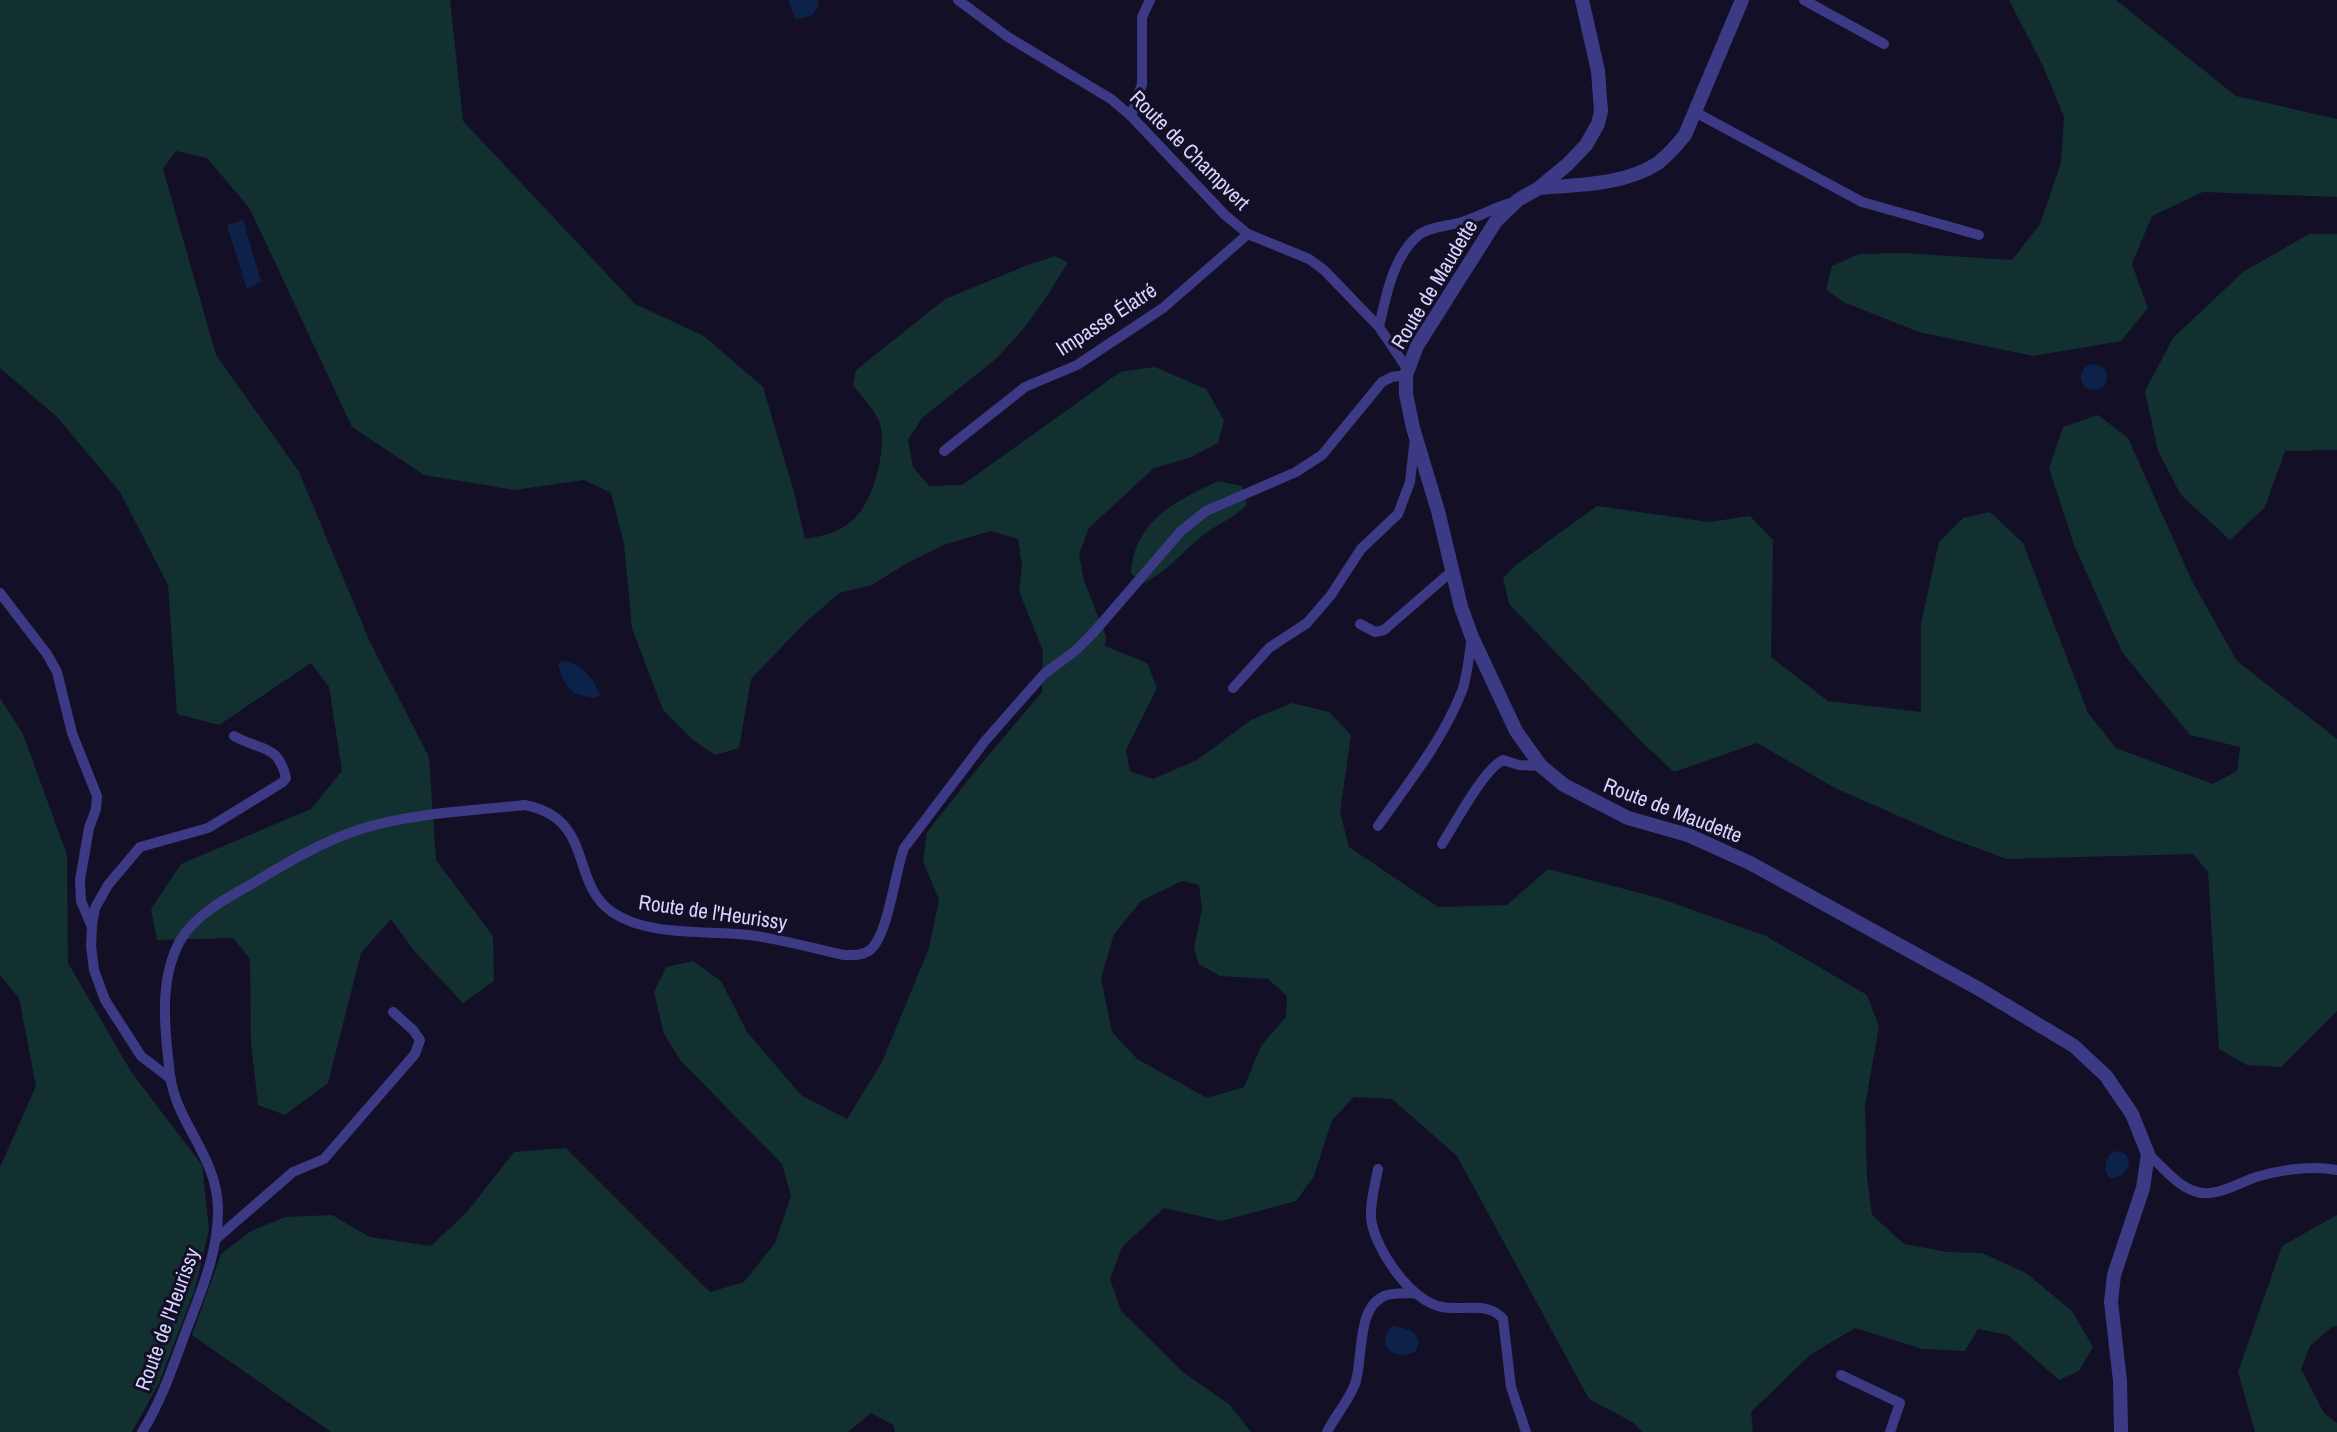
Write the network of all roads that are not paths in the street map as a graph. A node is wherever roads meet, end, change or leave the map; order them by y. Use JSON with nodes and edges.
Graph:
{"nodes":[{"id":1,"x":958,"y":0,"type":"edge"},
{"id":2,"x":1150,"y":0,"type":"edge"},
{"id":3,"x":1582,"y":0,"type":"edge"},
{"id":4,"x":1742,"y":0,"type":"edge"},
{"id":5,"x":1804,"y":0,"type":"edge"},
{"id":6,"x":1884,"y":44,"type":"dead end"},
{"id":7,"x":1695,"y":112,"type":"junction"},
{"id":8,"x":1131,"y":116,"type":"junction"},
{"id":9,"x":1539,"y":188,"type":"junction"},
{"id":10,"x":1518,"y":200,"type":"junction"},
{"id":11,"x":1248,"y":234,"type":"junction"},
{"id":12,"x":1979,"y":235,"type":"dead end"},
{"id":13,"x":1379,"y":327,"type":"junction"},
{"id":14,"x":1407,"y":372,"type":"junction"},
{"id":15,"x":1415,"y":436,"type":"junction"},
{"id":16,"x":944,"y":451,"type":"dead end"},
{"id":17,"x":1452,"y":571,"type":"junction"},
{"id":18,"x":0,"y":593,"type":"edge"},
{"id":19,"x":1360,"y":624,"type":"dead end"},
{"id":20,"x":1472,"y":637,"type":"junction"},
{"id":21,"x":1233,"y":688,"type":"dead end"},
{"id":22,"x":234,"y":736,"type":"dead end"},
{"id":23,"x":1541,"y":766,"type":"junction"},
{"id":24,"x":1378,"y":826,"type":"dead end"},
{"id":25,"x":1442,"y":844,"type":"dead end"},
{"id":26,"x":92,"y":927,"type":"junction"},
{"id":27,"x":393,"y":1012,"type":"dead end"},
{"id":28,"x":171,"y":1079,"type":"junction"},
{"id":29,"x":2148,"y":1154,"type":"junction"},
{"id":30,"x":1378,"y":1169,"type":"dead end"},
{"id":31,"x":2337,"y":1170,"type":"edge"},
{"id":32,"x":216,"y":1239,"type":"junction"},
{"id":33,"x":1415,"y":1293,"type":"junction"},
{"id":34,"x":1842,"y":1375,"type":"dead end"},
{"id":35,"x":142,"y":1432,"type":"edge"},
{"id":36,"x":1327,"y":1432,"type":"edge"},
{"id":37,"x":1526,"y":1432,"type":"edge"},
{"id":38,"x":1890,"y":1432,"type":"edge"},
{"id":39,"x":2120,"y":1432,"type":"edge"}],
"edges":[{"from":1,"to":8,"type":"street","name":"Route de Champvert"},
{"from":2,"to":8,"type":"street"},
{"from":3,"to":9,"type":"street","name":"Route de Maudette"},
{"from":4,"to":7,"type":"street"},
{"from":5,"to":6,"type":"street"},
{"from":7,"to":9,"type":"street"},
{"from":7,"to":12,"type":"street"},
{"from":8,"to":11,"type":"street","name":"Route de Champvert"},
{"from":9,"to":10,"type":"street","name":"Route de Maudette"},
{"from":10,"to":13,"type":"street"},
{"from":10,"to":14,"type":"street","name":"Route de Maudette"},
{"from":11,"to":13,"type":"street","name":"Route de Champvert"},
{"from":11,"to":16,"type":"street","name":"Impasse Élatré"},
{"from":13,"to":14,"type":"street","name":"Route de Champvert"},
{"from":14,"to":15,"type":"street","name":"Route de Maudette"},
{"from":14,"to":28,"type":"street","name":"Route de l'Heurissy"},
{"from":15,"to":17,"type":"street","name":"Route de Maudette"},
{"from":15,"to":21,"type":"street"},
{"from":17,"to":19,"type":"street"},
{"from":17,"to":20,"type":"street","name":"Route de Maudette"},
{"from":18,"to":26,"type":"street"},
{"from":20,"to":23,"type":"street","name":"Route de Maudette"},
{"from":20,"to":24,"type":"street"},
{"from":22,"to":26,"type":"street"},
{"from":23,"to":25,"type":"street"},
{"from":23,"to":29,"type":"street","name":"Route de Maudette"},
{"from":26,"to":28,"type":"street"},
{"from":27,"to":32,"type":"street"},
{"from":28,"to":32,"type":"street","name":"Route de l'Heurissy"},
{"from":29,"to":31,"type":"street"},
{"from":29,"to":39,"type":"street"},
{"from":30,"to":33,"type":"street"},
{"from":32,"to":35,"type":"street","name":"Route de l'Heurissy"},
{"from":33,"to":36,"type":"street"},
{"from":33,"to":37,"type":"street"},
{"from":34,"to":38,"type":"street"}]}
